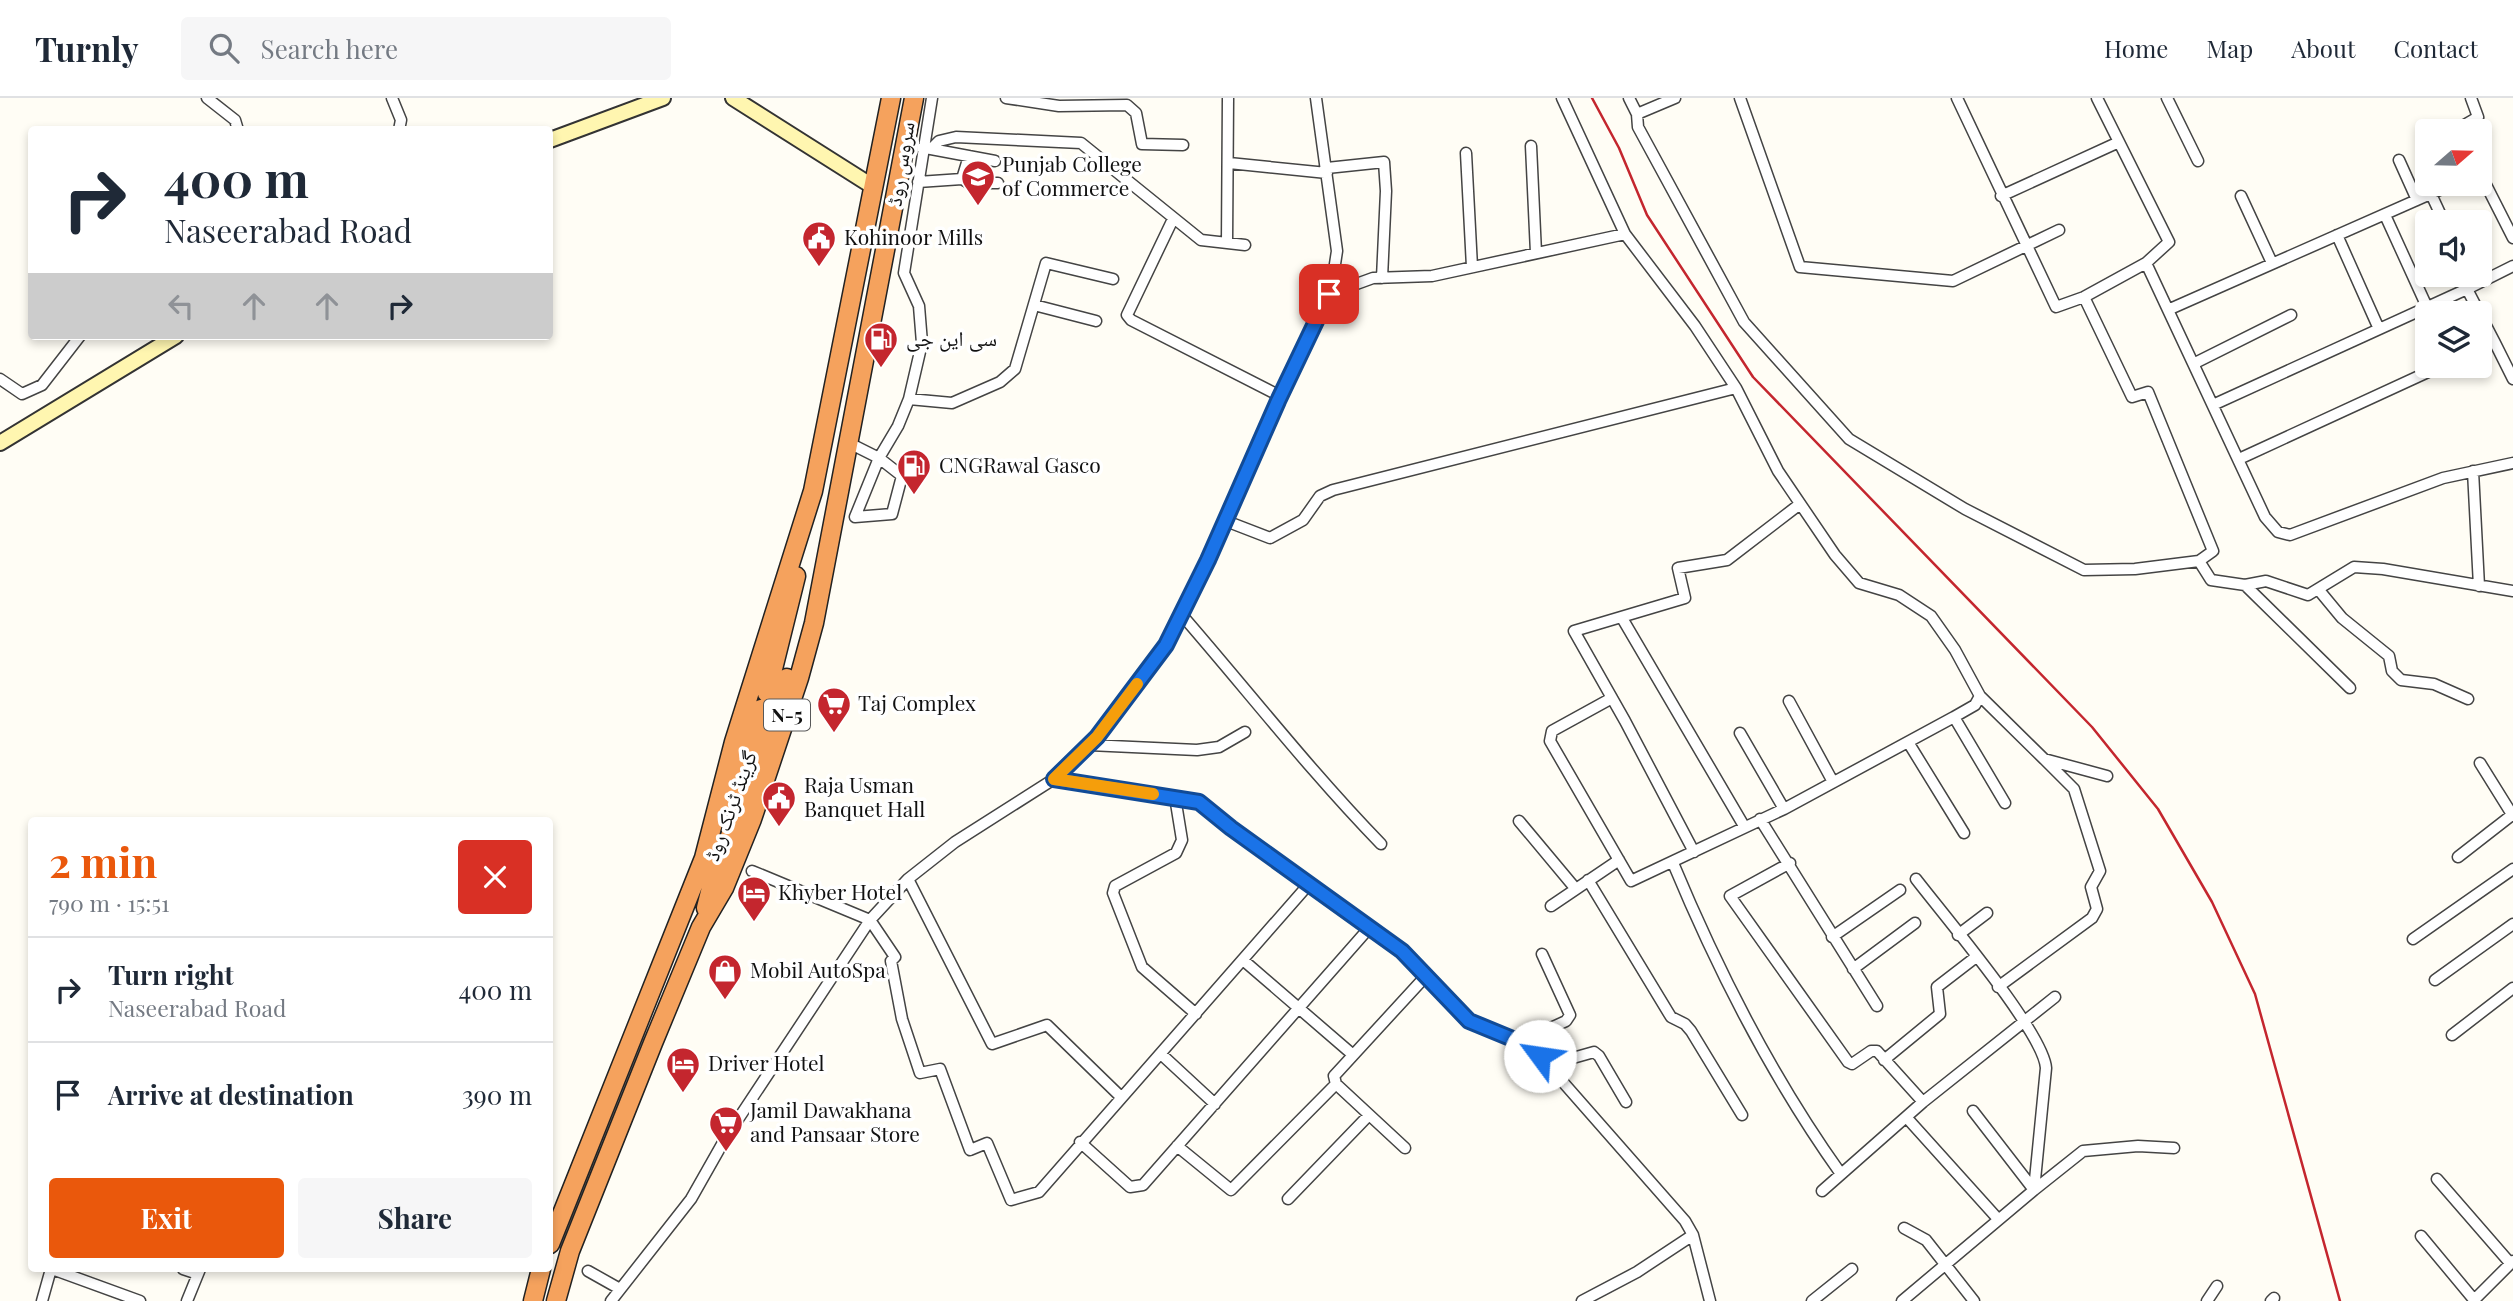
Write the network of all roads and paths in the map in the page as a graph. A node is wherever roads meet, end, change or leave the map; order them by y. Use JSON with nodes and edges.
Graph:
{"nodes":[{"id":1,"x":207,"y":98,"type":"edge"},
{"id":2,"x":392,"y":98,"type":"edge"},
{"id":3,"x":663,"y":98,"type":"edge"},
{"id":4,"x":733,"y":98,"type":"edge"},
{"id":5,"x":891,"y":98,"type":"edge"},
{"id":6,"x":914,"y":98,"type":"edge"},
{"id":7,"x":932,"y":98,"type":"edge"},
{"id":8,"x":1006,"y":98,"type":"edge"},
{"id":9,"x":1228,"y":98,"type":"edge"},
{"id":10,"x":1316,"y":98,"type":"edge"},
{"id":11,"x":1562,"y":98,"type":"edge"},
{"id":12,"x":1629,"y":98,"type":"edge"},
{"id":13,"x":1675,"y":98,"type":"edge"},
{"id":14,"x":1740,"y":98,"type":"edge"},
{"id":15,"x":1957,"y":98,"type":"edge"},
{"id":16,"x":2097,"y":98,"type":"edge"},
{"id":17,"x":2471,"y":98,"type":"edge"},
{"id":18,"x":2172,"y":99,"type":"edge"},
{"id":19,"x":1637,"y":114,"type":"junction"},
{"id":20,"x":2475,"y":119,"type":"edge"},
{"id":21,"x":237,"y":125,"type":"edge"},
{"id":22,"x":400,"y":126,"type":"edge"},
{"id":23,"x":553,"y":139,"type":"edge"},
{"id":24,"x":2119,"y":142,"type":"junction"},
{"id":25,"x":1183,"y":145,"type":"dead end"},
{"id":26,"x":1531,"y":146,"type":"dead end"},
{"id":27,"x":927,"y":149,"type":"junction"},
{"id":28,"x":1466,"y":153,"type":"dead end"},
{"id":29,"x":969,"y":156,"type":"junction"},
{"id":30,"x":2399,"y":160,"type":"dead end"},
{"id":31,"x":2198,"y":161,"type":"dead end"},
{"id":32,"x":995,"y":162,"type":"dead end"},
{"id":33,"x":1229,"y":163,"type":"junction"},
{"id":34,"x":1327,"y":170,"type":"junction"},
{"id":35,"x":962,"y":179,"type":"junction"},
{"id":36,"x":918,"y":182,"type":"junction"},
{"id":37,"x":998,"y":183,"type":"dead end"},
{"id":38,"x":872,"y":186,"type":"junction"},
{"id":39,"x":2001,"y":196,"type":"junction"},
{"id":40,"x":2241,"y":196,"type":"dead end"},
{"id":41,"x":2426,"y":196,"type":"edge"},
{"id":42,"x":2492,"y":196,"type":"edge"},
{"id":43,"x":2417,"y":200,"type":"junction"},
{"id":44,"x":2385,"y":215,"type":"junction"},
{"id":45,"x":1174,"y":219,"type":"junction"},
{"id":46,"x":2059,"y":230,"type":"dead end"},
{"id":47,"x":1625,"y":234,"type":"junction"},
{"id":48,"x":2337,"y":235,"type":"junction"},
{"id":49,"x":2513,"y":238,"type":"edge"},
{"id":50,"x":1227,"y":243,"type":"junction"},
{"id":51,"x":1245,"y":245,"type":"dead end"},
{"id":52,"x":2025,"y":246,"type":"junction"},
{"id":53,"x":1536,"y":253,"type":"junction"},
{"id":54,"x":2146,"y":263,"type":"junction"},
{"id":55,"x":2272,"y":263,"type":"junction"},
{"id":56,"x":2513,"y":266,"type":"edge"},
{"id":57,"x":1472,"y":268,"type":"junction"},
{"id":58,"x":2492,"y":276,"type":"edge"},
{"id":59,"x":1382,"y":278,"type":"junction"},
{"id":60,"x":1113,"y":279,"type":"dead end"},
{"id":61,"x":2471,"y":287,"type":"joint"},
{"id":62,"x":1329,"y":294,"type":"junction"},
{"id":63,"x":2084,"y":297,"type":"junction"},
{"id":64,"x":2424,"y":301,"type":"edge"},
{"id":65,"x":2440,"y":301,"type":"edge"},
{"id":66,"x":1034,"y":305,"type":"junction"},
{"id":67,"x":2170,"y":309,"type":"junction"},
{"id":68,"x":2415,"y":312,"type":"edge"},
{"id":69,"x":2291,"y":315,"type":"dead end"},
{"id":70,"x":1096,"y":321,"type":"dead end"},
{"id":71,"x":2379,"y":329,"type":"junction"},
{"id":72,"x":77,"y":340,"type":"edge"},
{"id":73,"x":169,"y":340,"type":"edge"},
{"id":74,"x":2494,"y":341,"type":"joint"},
{"id":75,"x":2195,"y":363,"type":"junction"},
{"id":76,"x":2415,"y":378,"type":"edge"},
{"id":77,"x":0,"y":379,"type":"edge"},
{"id":78,"x":2513,"y":379,"type":"edge"},
{"id":79,"x":1736,"y":388,"type":"junction"},
{"id":80,"x":1280,"y":396,"type":"junction"},
{"id":81,"x":909,"y":399,"type":"junction"},
{"id":82,"x":2215,"y":404,"type":"junction"},
{"id":83,"x":846,"y":441,"type":"junction"},
{"id":84,"x":0,"y":443,"type":"edge"},
{"id":85,"x":878,"y":458,"type":"junction"},
{"id":86,"x":2239,"y":459,"type":"junction"},
{"id":87,"x":2513,"y":463,"type":"edge"},
{"id":88,"x":2473,"y":471,"type":"junction"},
{"id":89,"x":813,"y":491,"type":"junction"},
{"id":90,"x":1800,"y":504,"type":"junction"},
{"id":91,"x":832,"y":520,"type":"junction"},
{"id":92,"x":1226,"y":521,"type":"junction"},
{"id":93,"x":2199,"y":561,"type":"junction"},
{"id":94,"x":2245,"y":585,"type":"junction"},
{"id":95,"x":2479,"y":586,"type":"junction"},
{"id":96,"x":2318,"y":589,"type":"junction"},
{"id":97,"x":2513,"y":591,"type":"edge"},
{"id":98,"x":1181,"y":614,"type":"junction"},
{"id":99,"x":1622,"y":618,"type":"junction"},
{"id":100,"x":2350,"y":688,"type":"dead end"},
{"id":101,"x":1980,"y":696,"type":"junction"},
{"id":102,"x":1612,"y":698,"type":"junction"},
{"id":103,"x":2468,"y":699,"type":"dead end"},
{"id":104,"x":1789,"y":701,"type":"dead end"},
{"id":105,"x":1954,"y":717,"type":"junction"},
{"id":106,"x":1245,"y":732,"type":"dead end"},
{"id":107,"x":1740,"y":733,"type":"dead end"},
{"id":108,"x":1908,"y":742,"type":"junction"},
{"id":109,"x":1089,"y":745,"type":"junction"},
{"id":110,"x":2043,"y":760,"type":"junction"},
{"id":111,"x":2480,"y":762,"type":"dead end"},
{"id":112,"x":2107,"y":776,"type":"dead end"},
{"id":113,"x":1054,"y":779,"type":"junction"},
{"id":114,"x":1833,"y":782,"type":"junction"},
{"id":115,"x":1175,"y":797,"type":"junction"},
{"id":116,"x":2005,"y":803,"type":"dead end"},
{"id":117,"x":1784,"y":809,"type":"junction"},
{"id":118,"x":2513,"y":816,"type":"edge"},
{"id":119,"x":1760,"y":819,"type":"junction"},
{"id":120,"x":1519,"y":821,"type":"dead end"},
{"id":121,"x":1744,"y":826,"type":"junction"},
{"id":122,"x":1964,"y":833,"type":"dead end"},
{"id":123,"x":1381,"y":844,"type":"dead end"},
{"id":124,"x":1694,"y":852,"type":"junction"},
{"id":125,"x":2458,"y":857,"type":"dead end"},
{"id":126,"x":704,"y":858,"type":"junction"},
{"id":127,"x":1619,"y":860,"type":"junction"},
{"id":128,"x":1673,"y":863,"type":"junction"},
{"id":129,"x":1790,"y":863,"type":"junction"},
{"id":130,"x":2513,"y":869,"type":"edge"},
{"id":131,"x":752,"y":871,"type":"dead end"},
{"id":132,"x":908,"y":879,"type":"junction"},
{"id":133,"x":1916,"y":879,"type":"dead end"},
{"id":134,"x":1588,"y":880,"type":"junction"},
{"id":135,"x":1309,"y":884,"type":"junction"},
{"id":136,"x":1575,"y":888,"type":"junction"},
{"id":137,"x":1900,"y":890,"type":"dead end"},
{"id":138,"x":1551,"y":906,"type":"dead end"},
{"id":139,"x":1987,"y":913,"type":"dead end"},
{"id":140,"x":870,"y":920,"type":"junction"},
{"id":141,"x":1915,"y":923,"type":"dead end"},
{"id":142,"x":2513,"y":924,"type":"edge"},
{"id":143,"x":701,"y":927,"type":"junction"},
{"id":144,"x":1370,"y":927,"type":"junction"},
{"id":145,"x":1958,"y":935,"type":"junction"},
{"id":146,"x":1832,"y":937,"type":"junction"},
{"id":147,"x":2413,"y":939,"type":"dead end"},
{"id":148,"x":1542,"y":954,"type":"dead end"},
{"id":149,"x":1976,"y":957,"type":"junction"},
{"id":150,"x":1242,"y":960,"type":"junction"},
{"id":151,"x":1853,"y":969,"type":"junction"},
{"id":152,"x":1425,"y":977,"type":"junction"},
{"id":153,"x":2435,"y":980,"type":"dead end"},
{"id":154,"x":1998,"y":986,"type":"junction"},
{"id":155,"x":2513,"y":988,"type":"edge"},
{"id":156,"x":2055,"y":997,"type":"dead end"},
{"id":157,"x":1877,"y":1006,"type":"dead end"},
{"id":158,"x":1299,"y":1008,"type":"junction"},
{"id":159,"x":1196,"y":1014,"type":"junction"},
{"id":160,"x":2024,"y":1023,"type":"junction"},
{"id":161,"x":2452,"y":1035,"type":"dead end"},
{"id":162,"x":1520,"y":1042,"type":"junction"},
{"id":163,"x":1161,"y":1054,"type":"junction"},
{"id":164,"x":1352,"y":1054,"type":"junction"},
{"id":165,"x":1884,"y":1060,"type":"junction"},
{"id":166,"x":1548,"y":1065,"type":"junction"},
{"id":167,"x":1336,"y":1084,"type":"junction"},
{"id":168,"x":1121,"y":1097,"type":"junction"},
{"id":169,"x":1626,"y":1102,"type":"dead end"},
{"id":170,"x":1923,"y":1102,"type":"junction"},
{"id":171,"x":1215,"y":1104,"type":"junction"},
{"id":172,"x":1973,"y":1111,"type":"dead end"},
{"id":173,"x":1368,"y":1115,"type":"junction"},
{"id":174,"x":1742,"y":1115,"type":"dead end"},
{"id":175,"x":1908,"y":1118,"type":"junction"},
{"id":176,"x":1080,"y":1142,"type":"junction"},
{"id":177,"x":1177,"y":1146,"type":"junction"},
{"id":178,"x":1405,"y":1148,"type":"dead end"},
{"id":179,"x":2174,"y":1148,"type":"dead end"},
{"id":180,"x":1841,"y":1174,"type":"junction"},
{"id":181,"x":2437,"y":1179,"type":"dead end"},
{"id":182,"x":2034,"y":1190,"type":"junction"},
{"id":183,"x":1822,"y":1191,"type":"dead end"},
{"id":184,"x":1287,"y":1199,"type":"dead end"},
{"id":185,"x":1998,"y":1219,"type":"junction"},
{"id":186,"x":1904,"y":1228,"type":"dead end"},
{"id":187,"x":1693,"y":1235,"type":"junction"},
{"id":188,"x":553,"y":1236,"type":"edge"},
{"id":189,"x":2421,"y":1236,"type":"dead end"},
{"id":190,"x":2512,"y":1262,"type":"edge"},
{"id":191,"x":1944,"y":1266,"type":"junction"},
{"id":192,"x":1852,"y":1269,"type":"dead end"},
{"id":193,"x":589,"y":1271,"type":"dead end"},
{"id":194,"x":51,"y":1272,"type":"edge"},
{"id":195,"x":60,"y":1272,"type":"edge"},
{"id":196,"x":199,"y":1272,"type":"edge"},
{"id":197,"x":540,"y":1272,"type":"edge"},
{"id":198,"x":2217,"y":1286,"type":"dead end"},
{"id":199,"x":620,"y":1289,"type":"junction"},
{"id":200,"x":1588,"y":1300,"type":"edge"},
{"id":201,"x":42,"y":1301,"type":"edge"},
{"id":202,"x":139,"y":1301,"type":"edge"},
{"id":203,"x":187,"y":1301,"type":"edge"},
{"id":204,"x":533,"y":1301,"type":"edge"},
{"id":205,"x":556,"y":1301,"type":"edge"},
{"id":206,"x":611,"y":1301,"type":"edge"},
{"id":207,"x":1710,"y":1301,"type":"edge"},
{"id":208,"x":1812,"y":1301,"type":"edge"},
{"id":209,"x":1902,"y":1301,"type":"edge"},
{"id":210,"x":1974,"y":1301,"type":"edge"},
{"id":211,"x":2207,"y":1301,"type":"edge"},
{"id":212,"x":2474,"y":1301,"type":"edge"}],
"edges":[{"from":1,"to":21,"type":"street"},
{"from":2,"to":22,"type":"street"},
{"from":3,"to":23,"type":"main road"},
{"from":4,"to":38,"type":"main road"},
{"from":5,"to":38,"type":"highway","name":"گرینڈ ٹرنک روڈ","number":"N-5"},
{"from":6,"to":83,"type":"highway","name":"گرینڈ ٹرنک روڈ","number":"N-5"},
{"from":7,"to":27,"type":"street","name":"سروس روڈ"},
{"from":8,"to":25,"type":"street"},
{"from":9,"to":33,"type":"street"},
{"from":10,"to":34,"type":"street"},
{"from":11,"to":47,"type":"street"},
{"from":12,"to":19,"type":"street"},
{"from":13,"to":19,"type":"street"},
{"from":14,"to":52,"type":"street"},
{"from":15,"to":39,"type":"street"},
{"from":16,"to":24,"type":"street"},
{"from":17,"to":20,"type":"street"},
{"from":18,"to":31,"type":"street"},
{"from":19,"to":93,"type":"street"},
{"from":24,"to":39,"type":"street"},
{"from":24,"to":54,"type":"street"},
{"from":26,"to":53,"type":"street"},
{"from":27,"to":29,"type":"street"},
{"from":27,"to":36,"type":"street","name":"سروس روڈ"},
{"from":27,"to":45,"type":"street"},
{"from":28,"to":57,"type":"street"},
{"from":29,"to":32,"type":"street"},
{"from":29,"to":35,"type":"street"},
{"from":30,"to":43,"type":"street"},
{"from":33,"to":34,"type":"street"},
{"from":33,"to":50,"type":"street"},
{"from":34,"to":59,"type":"street"},
{"from":34,"to":62,"type":"street"},
{"from":35,"to":36,"type":"street"},
{"from":35,"to":37,"type":"street"},
{"from":36,"to":81,"type":"street","name":"سروس روڈ"},
{"from":38,"to":89,"type":"highway","name":"گرینڈ ٹرنک روڈ","number":"N-5"},
{"from":39,"to":52,"type":"street"},
{"from":40,"to":55,"type":"street"},
{"from":41,"to":43,"type":"street"},
{"from":42,"to":49,"type":"street"},
{"from":43,"to":44,"type":"street"},
{"from":44,"to":48,"type":"street"},
{"from":44,"to":64,"type":"street"},
{"from":45,"to":50,"type":"street"},
{"from":45,"to":80,"type":"street"},
{"from":46,"to":52,"type":"street"},
{"from":47,"to":53,"type":"street"},
{"from":47,"to":79,"type":"street"},
{"from":48,"to":55,"type":"street"},
{"from":48,"to":71,"type":"street"},
{"from":50,"to":51,"type":"street"},
{"from":52,"to":63,"type":"street"},
{"from":53,"to":57,"type":"street"},
{"from":54,"to":63,"type":"street"},
{"from":54,"to":67,"type":"street"},
{"from":55,"to":67,"type":"street"},
{"from":56,"to":58,"type":"street"},
{"from":57,"to":59,"type":"street"},
{"from":59,"to":62,"type":"street"},
{"from":60,"to":66,"type":"street"},
{"from":61,"to":65,"type":"street"},
{"from":61,"to":74,"type":"street"},
{"from":62,"to":80,"type":"street"},
{"from":63,"to":93,"type":"street"},
{"from":66,"to":70,"type":"street"},
{"from":66,"to":81,"type":"street"},
{"from":67,"to":75,"type":"street"},
{"from":68,"to":71,"type":"street"},
{"from":69,"to":75,"type":"street"},
{"from":71,"to":82,"type":"street"},
{"from":72,"to":77,"type":"street"},
{"from":73,"to":84,"type":"main road"},
{"from":74,"to":78,"type":"street"},
{"from":75,"to":82,"type":"street"},
{"from":76,"to":86,"type":"street"},
{"from":79,"to":90,"type":"street"},
{"from":79,"to":92,"type":"street"},
{"from":80,"to":92,"type":"street"},
{"from":81,"to":85,"type":"street","name":"سروس روڈ"},
{"from":82,"to":86,"type":"street"},
{"from":83,"to":85,"type":"street"},
{"from":83,"to":91,"type":"highway","name":"گرینڈ ٹرنک روڈ","number":"N-5"},
{"from":85,"to":85,"type":"street","name":"سروس روڈ"},
{"from":86,"to":88,"type":"street"},
{"from":87,"to":88,"type":"street"},
{"from":88,"to":95,"type":"street"},
{"from":89,"to":91,"type":"highway"},
{"from":89,"to":126,"type":"highway","name":"گرینڈ ٹرنک روڈ","number":"N-5"},
{"from":90,"to":99,"type":"street"},
{"from":90,"to":101,"type":"street"},
{"from":91,"to":143,"type":"highway","name":"گرینڈ ٹرنک روڈ","number":"N-5"},
{"from":92,"to":98,"type":"street"},
{"from":93,"to":94,"type":"street"},
{"from":94,"to":96,"type":"street"},
{"from":94,"to":100,"type":"street"},
{"from":95,"to":96,"type":"street"},
{"from":95,"to":97,"type":"street"},
{"from":96,"to":103,"type":"street"},
{"from":98,"to":109,"type":"street"},
{"from":98,"to":123,"type":"street"},
{"from":99,"to":102,"type":"street"},
{"from":99,"to":121,"type":"street"},
{"from":101,"to":105,"type":"street"},
{"from":101,"to":110,"type":"street"},
{"from":102,"to":124,"type":"street"},
{"from":102,"to":127,"type":"street"},
{"from":104,"to":114,"type":"street"},
{"from":105,"to":108,"type":"street"},
{"from":105,"to":116,"type":"street"},
{"from":106,"to":109,"type":"street"},
{"from":107,"to":117,"type":"street"},
{"from":108,"to":114,"type":"street"},
{"from":108,"to":122,"type":"street"},
{"from":109,"to":113,"type":"street"},
{"from":110,"to":112,"type":"street"},
{"from":110,"to":154,"type":"street"},
{"from":111,"to":118,"type":"street"},
{"from":113,"to":115,"type":"street"},
{"from":113,"to":132,"type":"street"},
{"from":114,"to":117,"type":"street"},
{"from":115,"to":135,"type":"street"},
{"from":115,"to":159,"type":"street"},
{"from":117,"to":119,"type":"street"},
{"from":118,"to":125,"type":"street"},
{"from":119,"to":121,"type":"street"},
{"from":119,"to":129,"type":"street"},
{"from":120,"to":136,"type":"street"},
{"from":121,"to":124,"type":"street"},
{"from":124,"to":128,"type":"street"},
{"from":126,"to":143,"type":"highway"},
{"from":126,"to":188,"type":"highway","name":"گرینڈ ٹرنک روڈ","number":"N-5"},
{"from":127,"to":128,"type":"street"},
{"from":127,"to":134,"type":"street"},
{"from":128,"to":180,"type":"street"},
{"from":129,"to":146,"type":"street"},
{"from":129,"to":165,"type":"street"},
{"from":130,"to":147,"type":"street"},
{"from":131,"to":140,"type":"street"},
{"from":132,"to":140,"type":"street"},
{"from":132,"to":168,"type":"street"},
{"from":133,"to":145,"type":"street"},
{"from":134,"to":136,"type":"street"},
{"from":134,"to":174,"type":"street"},
{"from":135,"to":144,"type":"street"},
{"from":135,"to":150,"type":"street"},
{"from":136,"to":138,"type":"street"},
{"from":137,"to":146,"type":"street"},
{"from":139,"to":145,"type":"street"},
{"from":140,"to":176,"type":"street"},
{"from":140,"to":199,"type":"street"},
{"from":141,"to":151,"type":"street"},
{"from":142,"to":153,"type":"street"},
{"from":143,"to":205,"type":"highway","name":"گرینڈ ٹرنک روڈ","number":"N-5"},
{"from":144,"to":152,"type":"street"},
{"from":144,"to":158,"type":"street"},
{"from":145,"to":149,"type":"street"},
{"from":146,"to":151,"type":"street"},
{"from":148,"to":162,"type":"street"},
{"from":149,"to":154,"type":"street"},
{"from":149,"to":165,"type":"street"},
{"from":150,"to":158,"type":"street"},
{"from":150,"to":159,"type":"street"},
{"from":151,"to":157,"type":"street"},
{"from":152,"to":162,"type":"street"},
{"from":152,"to":164,"type":"street"},
{"from":154,"to":160,"type":"street"},
{"from":155,"to":161,"type":"street"},
{"from":156,"to":160,"type":"street"},
{"from":158,"to":164,"type":"street"},
{"from":158,"to":171,"type":"street"},
{"from":159,"to":163,"type":"street"},
{"from":160,"to":170,"type":"street"},
{"from":160,"to":182,"type":"street"},
{"from":162,"to":166,"type":"street"},
{"from":163,"to":168,"type":"street"},
{"from":163,"to":171,"type":"street"},
{"from":164,"to":167,"type":"street"},
{"from":165,"to":170,"type":"street"},
{"from":166,"to":169,"type":"street"},
{"from":166,"to":187,"type":"street"},
{"from":167,"to":173,"type":"street"},
{"from":167,"to":177,"type":"street"},
{"from":168,"to":176,"type":"street"},
{"from":170,"to":175,"type":"street"},
{"from":171,"to":177,"type":"street"},
{"from":172,"to":182,"type":"street"},
{"from":173,"to":178,"type":"street"},
{"from":173,"to":184,"type":"street"},
{"from":175,"to":180,"type":"street"},
{"from":175,"to":185,"type":"street"},
{"from":176,"to":177,"type":"street"},
{"from":179,"to":182,"type":"street"},
{"from":180,"to":183,"type":"street"},
{"from":181,"to":190,"type":"street"},
{"from":182,"to":185,"type":"street"},
{"from":185,"to":191,"type":"street"},
{"from":186,"to":191,"type":"street"},
{"from":187,"to":200,"type":"street"},
{"from":187,"to":207,"type":"street"},
{"from":189,"to":212,"type":"street"},
{"from":190,"to":212,"type":"street"},
{"from":191,"to":209,"type":"street"},
{"from":191,"to":210,"type":"street"},
{"from":192,"to":208,"type":"street"},
{"from":193,"to":199,"type":"street"},
{"from":194,"to":201,"type":"street"},
{"from":195,"to":202,"type":"street"},
{"from":196,"to":203,"type":"street"},
{"from":197,"to":204,"type":"highway"},
{"from":198,"to":211,"type":"street"},
{"from":199,"to":206,"type":"street"}]}
